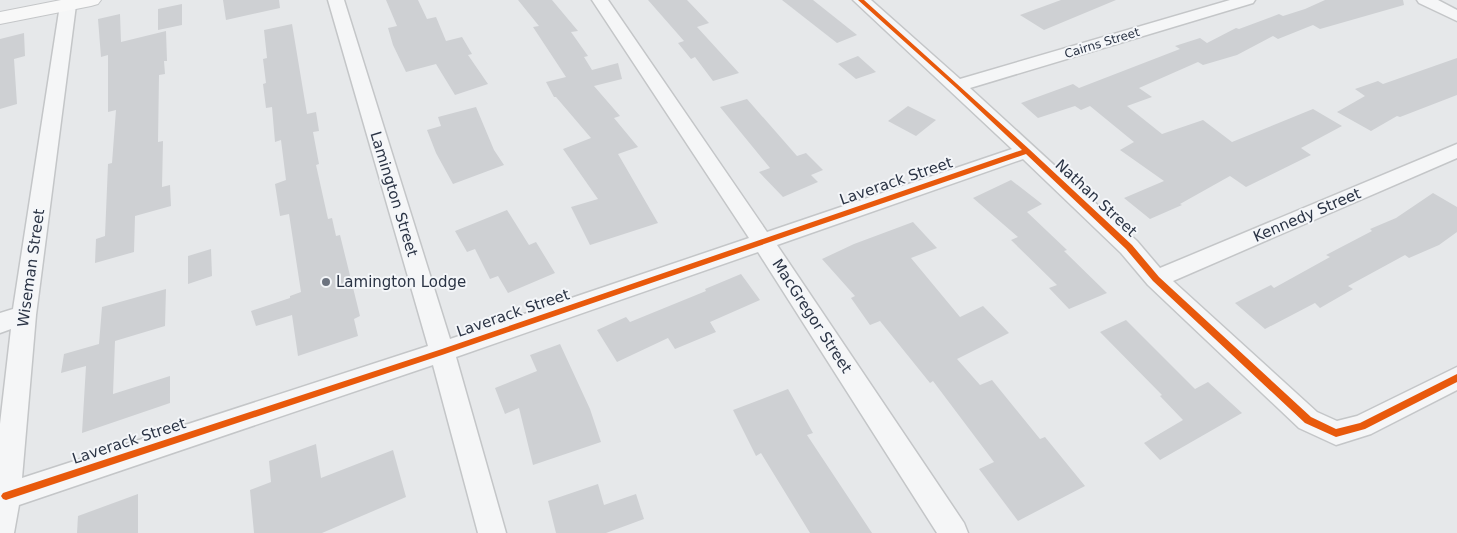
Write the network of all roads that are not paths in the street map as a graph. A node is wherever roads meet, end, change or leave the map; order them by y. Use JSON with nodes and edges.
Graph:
{"nodes":[{"id":1,"x":91,"y":0,"type":"edge"},
{"id":2,"x":336,"y":0,"type":"edge"},
{"id":3,"x":600,"y":0,"type":"edge"},
{"id":4,"x":861,"y":0,"type":"edge"},
{"id":5,"x":1247,"y":0,"type":"edge"},
{"id":6,"x":1425,"y":0,"type":"edge"},
{"id":7,"x":68,"y":4,"type":"junction"},
{"id":8,"x":1457,"y":16,"type":"edge"},
{"id":9,"x":0,"y":18,"type":"edge"},
{"id":10,"x":958,"y":86,"type":"junction"},
{"id":11,"x":1457,"y":150,"type":"edge"},
{"id":12,"x":1026,"y":151,"type":"junction"},
{"id":13,"x":762,"y":241,"type":"junction"},
{"id":14,"x":1156,"y":279,"type":"junction"},
{"id":15,"x":24,"y":315,"type":"junction"},
{"id":16,"x":0,"y":323,"type":"edge"},
{"id":17,"x":442,"y":352,"type":"junction"},
{"id":18,"x":1457,"y":378,"type":"edge"},
{"id":19,"x":6,"y":496,"type":"junction"},
{"id":20,"x":0,"y":531,"type":"edge"},
{"id":21,"x":492,"y":533,"type":"edge"},
{"id":22,"x":954,"y":533,"type":"edge"}],
"edges":[{"from":1,"to":7,"type":"street"},
{"from":2,"to":17,"type":"street","name":"Lamington Street"},
{"from":3,"to":13,"type":"street","name":"MacGregor Street"},
{"from":4,"to":10,"type":"street","name":"Nathan Street"},
{"from":5,"to":10,"type":"street","name":"Cairns Street"},
{"from":6,"to":8,"type":"street"},
{"from":7,"to":9,"type":"street"},
{"from":7,"to":15,"type":"street","name":"Wiseman Street"},
{"from":10,"to":12,"type":"street","name":"Nathan Street"},
{"from":11,"to":14,"type":"street","name":"Kennedy Street"},
{"from":12,"to":13,"type":"street","name":"Laverack Street"},
{"from":12,"to":14,"type":"street","name":"Nathan Street"},
{"from":13,"to":17,"type":"street","name":"Laverack Street"},
{"from":13,"to":22,"type":"street","name":"MacGregor Street"},
{"from":14,"to":18,"type":"street","name":"Nathan Street"},
{"from":15,"to":16,"type":"street"},
{"from":15,"to":19,"type":"street","name":"Wiseman Street"},
{"from":17,"to":19,"type":"street","name":"Laverack Street"},
{"from":17,"to":21,"type":"street","name":"Lamington Street"},
{"from":19,"to":20,"type":"street","name":"Wiseman Street"}]}
